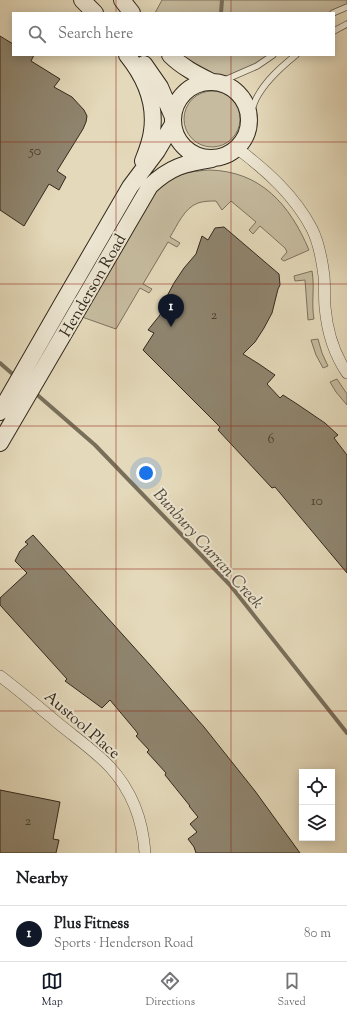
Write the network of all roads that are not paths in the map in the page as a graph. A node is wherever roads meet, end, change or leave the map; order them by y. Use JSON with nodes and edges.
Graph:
{"nodes":[{"id":1,"x":122,"y":0,"type":"edge"},
{"id":2,"x":347,"y":7,"type":"edge"},
{"id":3,"x":131,"y":12,"type":"edge"},
{"id":4,"x":335,"y":12,"type":"edge"},
{"id":5,"x":347,"y":24,"type":"edge"},
{"id":6,"x":335,"y":30,"type":"edge"},
{"id":7,"x":128,"y":56,"type":"edge"},
{"id":8,"x":137,"y":56,"type":"edge"},
{"id":9,"x":171,"y":56,"type":"edge"},
{"id":10,"x":272,"y":56,"type":"edge"},
{"id":11,"x":295,"y":56,"type":"edge"},
{"id":12,"x":215,"y":82,"type":"junction"},
{"id":13,"x":249,"y":117,"type":"junction"},
{"id":14,"x":173,"y":120,"type":"junction"},
{"id":15,"x":238,"y":148,"type":"junction"},
{"id":16,"x":212,"y":159,"type":"junction"},
{"id":17,"x":130,"y":188,"type":"junction"},
{"id":18,"x":347,"y":373,"type":"edge"},
{"id":19,"x":0,"y":412,"type":"edge"},
{"id":20,"x":0,"y":443,"type":"edge"},
{"id":21,"x":0,"y":676,"type":"edge"},
{"id":22,"x":145,"y":853,"type":"edge"}],
"edges":[{"from":1,"to":3,"type":"main road"},
{"from":2,"to":4,"type":"lane"},
{"from":5,"to":6,"type":"lane"},
{"from":7,"to":17,"type":"main road"},
{"from":8,"to":14,"type":"main road"},
{"from":9,"to":12,"type":"main road"},
{"from":10,"to":12,"type":"lane"},
{"from":11,"to":13,"type":"lane"},
{"from":12,"to":13,"type":"main road"},
{"from":12,"to":14,"type":"main road"},
{"from":13,"to":15,"type":"main road"},
{"from":14,"to":16,"type":"main road"},
{"from":14,"to":17,"type":"main road","name":"Henderson Road"},
{"from":15,"to":16,"type":"main road"},
{"from":15,"to":18,"type":"street"},
{"from":16,"to":20,"type":"main road","name":"Henderson Road"},
{"from":17,"to":19,"type":"main road","name":"Henderson Road"},
{"from":21,"to":22,"type":"street","name":"Austool Place"}]}
